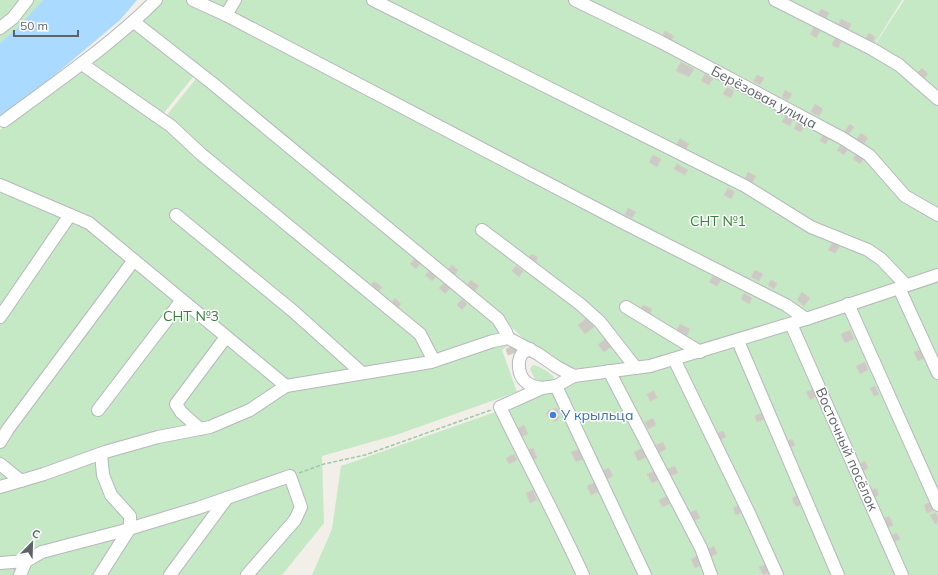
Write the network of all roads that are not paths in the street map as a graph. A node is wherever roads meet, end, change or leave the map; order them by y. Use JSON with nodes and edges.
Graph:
{"nodes":[{"id":1,"x":27,"y":0,"type":"edge"},
{"id":2,"x":156,"y":0,"type":"edge"},
{"id":3,"x":193,"y":0,"type":"edge"},
{"id":4,"x":235,"y":0,"type":"edge"},
{"id":5,"x":373,"y":0,"type":"edge"},
{"id":6,"x":575,"y":0,"type":"edge"},
{"id":7,"x":774,"y":0,"type":"edge"},
{"id":8,"x":226,"y":15,"type":"junction"},
{"id":9,"x":134,"y":22,"type":"junction"},
{"id":10,"x":0,"y":28,"type":"edge"},
{"id":11,"x":82,"y":64,"type":"junction"},
{"id":12,"x":938,"y":99,"type":"edge"},
{"id":13,"x":4,"y":122,"type":"dead end"},
{"id":14,"x":0,"y":185,"type":"edge"},
{"id":15,"x":70,"y":215,"type":"junction"},
{"id":16,"x":176,"y":215,"type":"dead end"},
{"id":17,"x":938,"y":215,"type":"edge"},
{"id":18,"x":482,"y":230,"type":"dead end"},
{"id":19,"x":134,"y":260,"type":"junction"},
{"id":20,"x":938,"y":275,"type":"edge"},
{"id":21,"x":903,"y":286,"type":"junction"},
{"id":22,"x":182,"y":300,"type":"junction"},
{"id":23,"x":848,"y":304,"type":"junction"},
{"id":24,"x":626,"y":307,"type":"dead end"},
{"id":25,"x":0,"y":317,"type":"edge"},
{"id":26,"x":806,"y":320,"type":"junction"},
{"id":27,"x":792,"y":324,"type":"junction"},
{"id":28,"x":226,"y":337,"type":"junction"},
{"id":29,"x":508,"y":338,"type":"junction"},
{"id":30,"x":738,"y":341,"type":"junction"},
{"id":31,"x":530,"y":349,"type":"junction"},
{"id":32,"x":700,"y":352,"type":"junction"},
{"id":33,"x":674,"y":359,"type":"junction"},
{"id":34,"x":434,"y":361,"type":"junction"},
{"id":35,"x":636,"y":368,"type":"junction"},
{"id":36,"x":609,"y":371,"type":"junction"},
{"id":37,"x":362,"y":373,"type":"junction"},
{"id":38,"x":938,"y":373,"type":"edge"},
{"id":39,"x":574,"y":376,"type":"junction"},
{"id":40,"x":286,"y":386,"type":"junction"},
{"id":41,"x":556,"y":386,"type":"junction"},
{"id":42,"x":542,"y":388,"type":"junction"},
{"id":43,"x":98,"y":410,"type":"dead end"},
{"id":44,"x":200,"y":429,"type":"junction"},
{"id":45,"x":0,"y":442,"type":"edge"},
{"id":46,"x":101,"y":454,"type":"junction"},
{"id":47,"x":0,"y":464,"type":"edge"},
{"id":48,"x":21,"y":481,"type":"junction"},
{"id":49,"x":0,"y":487,"type":"edge"},
{"id":50,"x":227,"y":498,"type":"junction"},
{"id":51,"x":938,"y":505,"type":"edge"},
{"id":52,"x":130,"y":528,"type":"junction"},
{"id":53,"x":26,"y":561,"type":"junction"},
{"id":54,"x":0,"y":563,"type":"edge"},
{"id":55,"x":20,"y":575,"type":"edge"},
{"id":56,"x":100,"y":575,"type":"edge"},
{"id":57,"x":170,"y":575,"type":"edge"},
{"id":58,"x":247,"y":575,"type":"edge"},
{"id":59,"x":583,"y":575,"type":"edge"},
{"id":60,"x":646,"y":575,"type":"edge"},
{"id":61,"x":711,"y":575,"type":"edge"},
{"id":62,"x":777,"y":575,"type":"edge"},
{"id":63,"x":838,"y":575,"type":"edge"},
{"id":64,"x":902,"y":575,"type":"edge"}],
"edges":[{"from":1,"to":10,"type":"street"},
{"from":2,"to":9,"type":"street"},
{"from":3,"to":8,"type":"street"},
{"from":4,"to":8,"type":"street"},
{"from":5,"to":21,"type":"street"},
{"from":6,"to":17,"type":"street","name":"Берёзовая улица"},
{"from":7,"to":12,"type":"street"},
{"from":8,"to":26,"type":"street"},
{"from":9,"to":11,"type":"street"},
{"from":9,"to":29,"type":"street"},
{"from":11,"to":13,"type":"street"},
{"from":11,"to":34,"type":"street"},
{"from":14,"to":15,"type":"street"},
{"from":15,"to":19,"type":"street"},
{"from":15,"to":25,"type":"street"},
{"from":16,"to":37,"type":"street"},
{"from":18,"to":35,"type":"street"},
{"from":19,"to":22,"type":"street"},
{"from":19,"to":45,"type":"street"},
{"from":20,"to":21,"type":"street"},
{"from":21,"to":23,"type":"street"},
{"from":21,"to":38,"type":"street"},
{"from":22,"to":28,"type":"street"},
{"from":22,"to":43,"type":"street"},
{"from":23,"to":26,"type":"street"},
{"from":23,"to":51,"type":"street"},
{"from":24,"to":32,"type":"street"},
{"from":26,"to":27,"type":"street"},
{"from":27,"to":30,"type":"street"},
{"from":27,"to":64,"type":"street","name":"Восточный посёлок"},
{"from":28,"to":40,"type":"street"},
{"from":28,"to":44,"type":"street"},
{"from":29,"to":31,"type":"street"},
{"from":29,"to":34,"type":"street"},
{"from":30,"to":32,"type":"street"},
{"from":30,"to":63,"type":"street"},
{"from":31,"to":39,"type":"street"},
{"from":31,"to":42,"type":"street"},
{"from":32,"to":33,"type":"street"},
{"from":33,"to":35,"type":"street"},
{"from":33,"to":62,"type":"street"},
{"from":34,"to":37,"type":"street"},
{"from":35,"to":36,"type":"street"},
{"from":36,"to":39,"type":"street"},
{"from":36,"to":61,"type":"street"},
{"from":37,"to":40,"type":"street"},
{"from":39,"to":41,"type":"street"},
{"from":40,"to":44,"type":"street"},
{"from":41,"to":42,"type":"street"},
{"from":41,"to":60,"type":"street"},
{"from":42,"to":59,"type":"street"},
{"from":44,"to":46,"type":"street"},
{"from":46,"to":48,"type":"street"},
{"from":46,"to":52,"type":"street"},
{"from":47,"to":48,"type":"street"},
{"from":48,"to":49,"type":"street"},
{"from":50,"to":52,"type":"street"},
{"from":50,"to":57,"type":"street"},
{"from":50,"to":58,"type":"street"},
{"from":52,"to":53,"type":"street"},
{"from":52,"to":56,"type":"street"},
{"from":53,"to":54,"type":"street"},
{"from":53,"to":55,"type":"street"}]}
